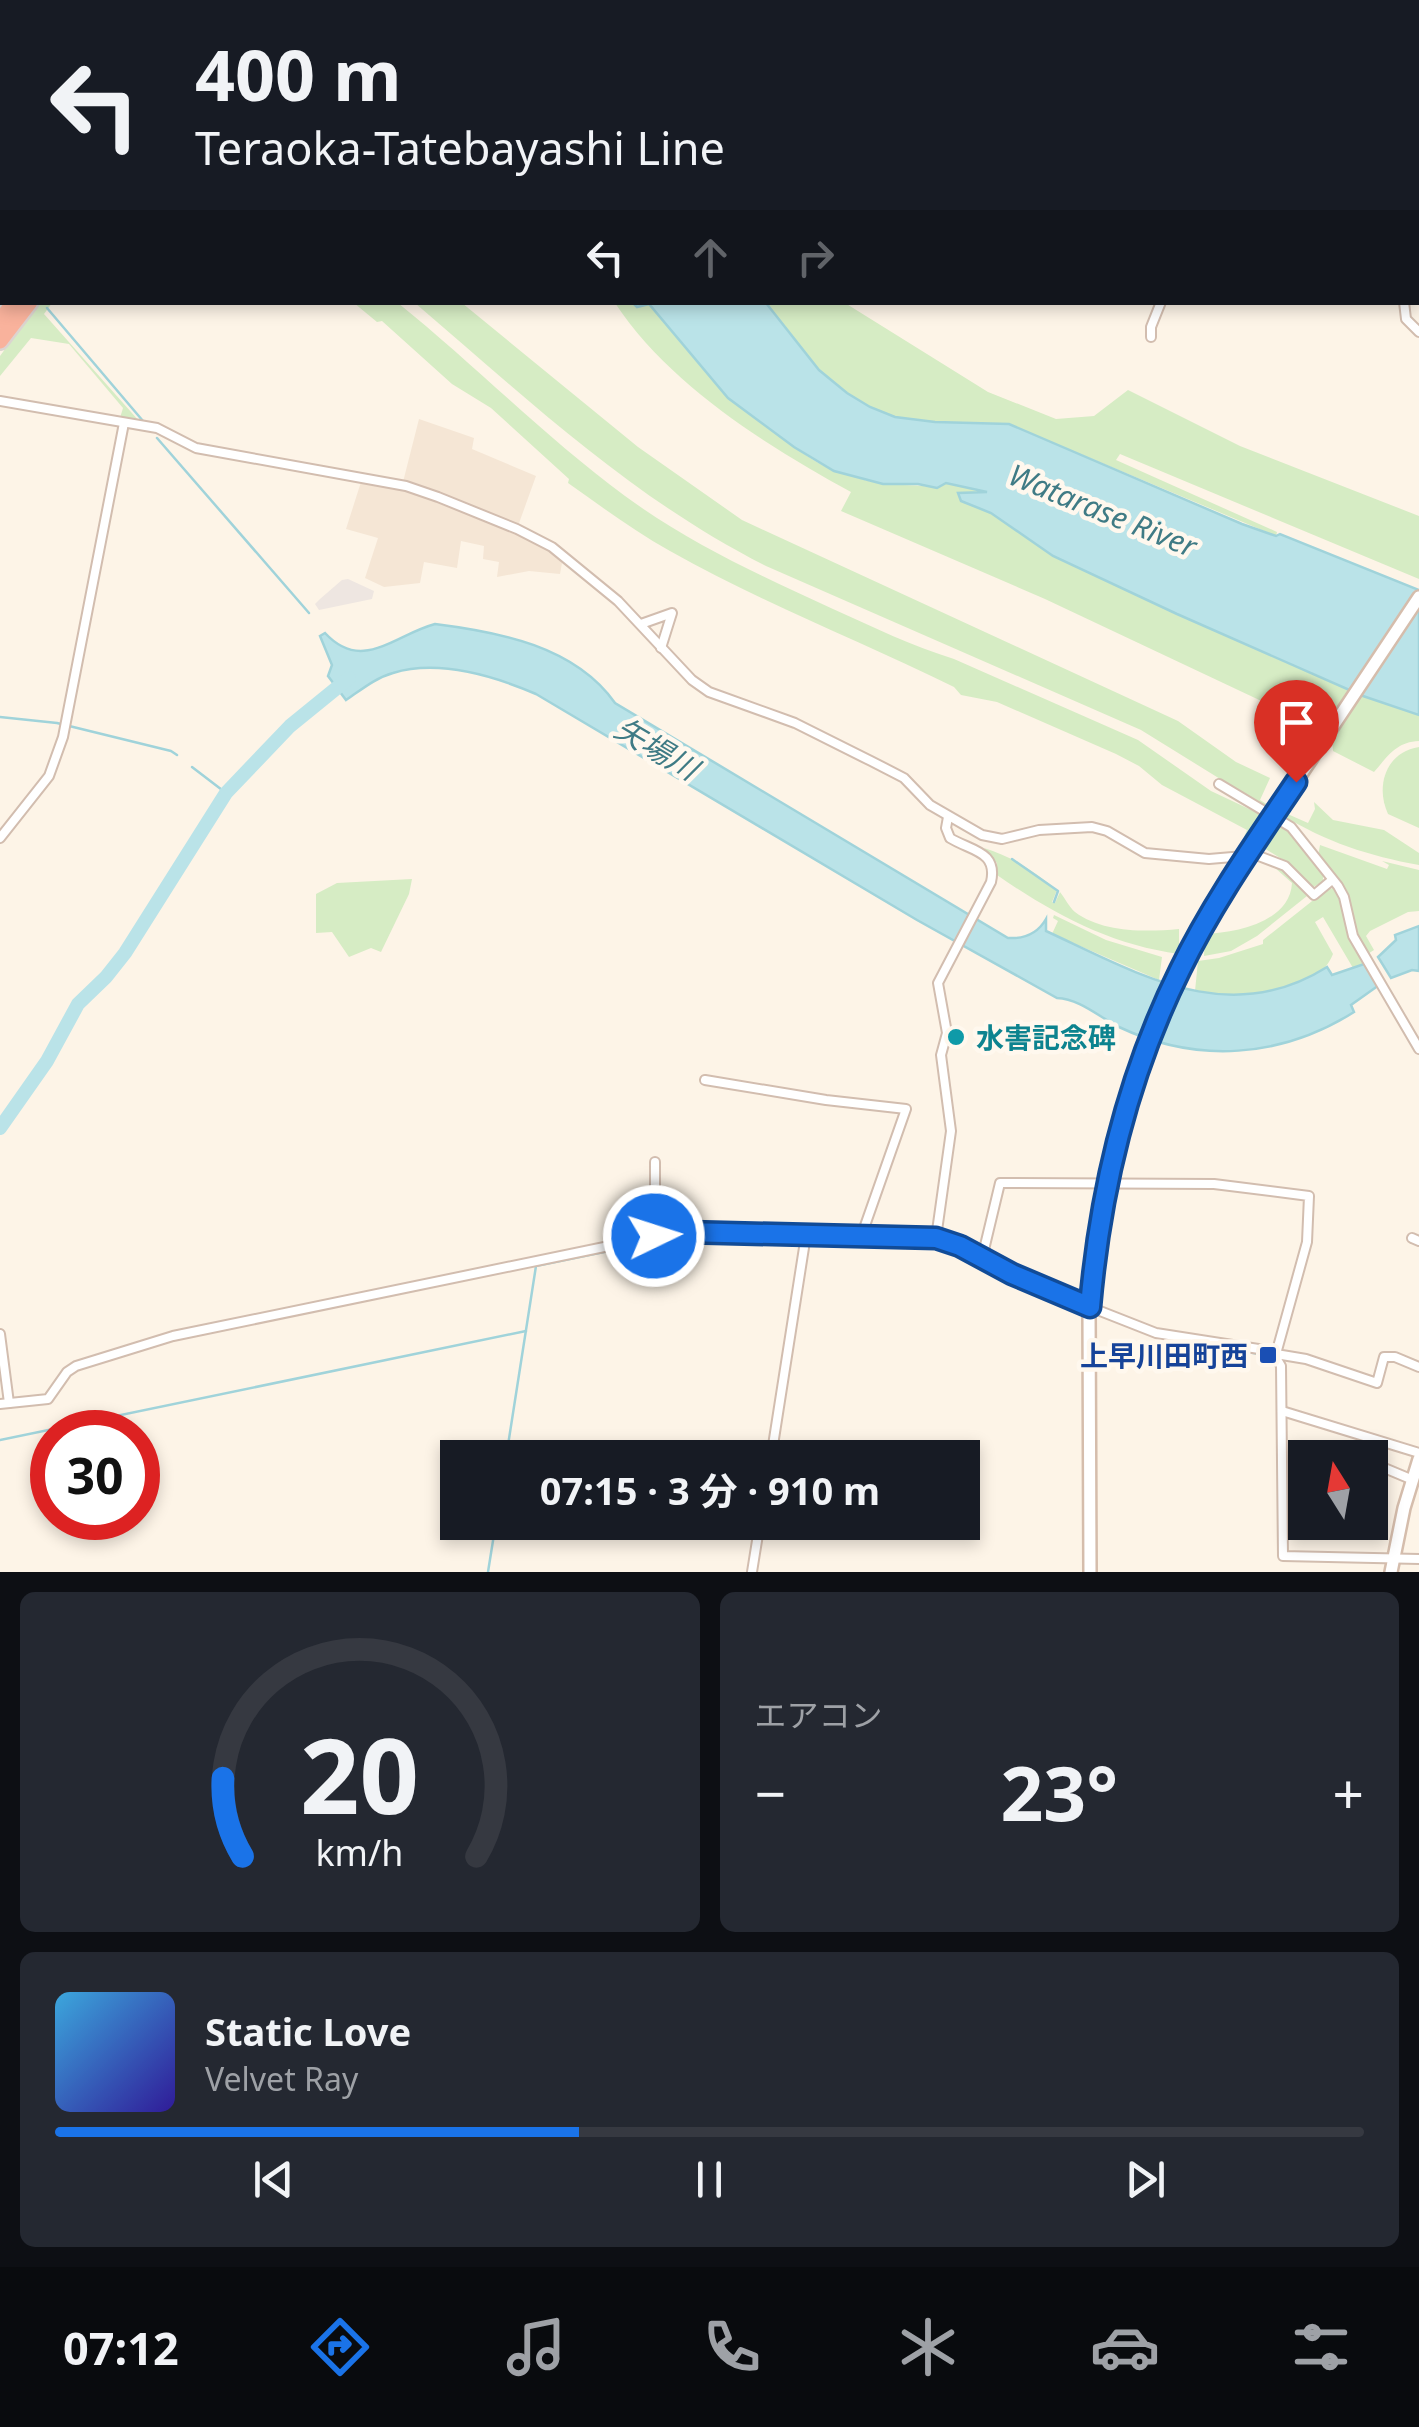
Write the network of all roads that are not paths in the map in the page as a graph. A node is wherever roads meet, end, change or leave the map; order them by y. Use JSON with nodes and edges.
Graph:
{"nodes":[{"id":1,"x":28,"y":305,"type":"edge"},
{"id":2,"x":1161,"y":305,"type":"edge"},
{"id":3,"x":1404,"y":305,"type":"edge"},
{"id":4,"x":1419,"y":332,"type":"edge"},
{"id":5,"x":1152,"y":337,"type":"dead end"},
{"id":6,"x":0,"y":342,"type":"edge"},
{"id":7,"x":0,"y":401,"type":"edge"},
{"id":8,"x":124,"y":423,"type":"junction"},
{"id":9,"x":1419,"y":597,"type":"edge"},
{"id":10,"x":640,"y":624,"type":"junction"},
{"id":11,"x":662,"y":648,"type":"junction"},
{"id":12,"x":1219,"y":784,"type":"dead end"},
{"id":13,"x":1274,"y":814,"type":"junction"},
{"id":14,"x":948,"y":817,"type":"junction"},
{"id":15,"x":0,"y":838,"type":"edge"},
{"id":16,"x":1332,"y":880,"type":"junction"},
{"id":17,"x":1419,"y":1049,"type":"edge"},
{"id":18,"x":705,"y":1080,"type":"dead end"},
{"id":19,"x":655,"y":1162,"type":"dead end"},
{"id":20,"x":806,"y":1235,"type":"junction"},
{"id":21,"x":654,"y":1236,"type":"junction"},
{"id":22,"x":861,"y":1236,"type":"junction"},
{"id":23,"x":936,"y":1238,"type":"junction"},
{"id":24,"x":982,"y":1258,"type":"junction"},
{"id":25,"x":1090,"y":1307,"type":"junction"},
{"id":26,"x":0,"y":1334,"type":"edge"},
{"id":27,"x":1276,"y":1354,"type":"junction"},
{"id":28,"x":1419,"y":1368,"type":"edge"},
{"id":29,"x":4,"y":1404,"type":"edge"},
{"id":30,"x":1282,"y":1411,"type":"junction"},
{"id":31,"x":774,"y":1440,"type":"edge"},
{"id":32,"x":1419,"y":1456,"type":"edge"},
{"id":33,"x":1388,"y":1470,"type":"edge"},
{"id":34,"x":1413,"y":1480,"type":"junction"},
{"id":35,"x":757,"y":1540,"type":"edge"},
{"id":36,"x":1393,"y":1557,"type":"junction"},
{"id":37,"x":1419,"y":1558,"type":"edge"},
{"id":38,"x":752,"y":1572,"type":"edge"},
{"id":39,"x":1090,"y":1572,"type":"edge"},
{"id":40,"x":1392,"y":1572,"type":"edge"}],
"edges":[{"from":1,"to":6,"type":"highway"},
{"from":2,"to":5,"type":"street"},
{"from":3,"to":4,"type":"street"},
{"from":7,"to":8,"type":"street"},
{"from":8,"to":10,"type":"street"},
{"from":8,"to":15,"type":"street"},
{"from":9,"to":13,"type":"main road"},
{"from":10,"to":11,"type":"street"},
{"from":10,"to":11,"type":"street"},
{"from":11,"to":14,"type":"street"},
{"from":12,"to":13,"type":"street"},
{"from":13,"to":16,"type":"street"},
{"from":13,"to":25,"type":"main road","bridge":true},
{"from":14,"to":16,"type":"street"},
{"from":14,"to":23,"type":"street"},
{"from":16,"to":17,"type":"street"},
{"from":18,"to":22,"type":"street"},
{"from":19,"to":21,"type":"street"},
{"from":20,"to":21,"type":"street"},
{"from":20,"to":22,"type":"street"},
{"from":20,"to":31,"type":"street"},
{"from":21,"to":29,"type":"street"},
{"from":22,"to":23,"type":"street"},
{"from":23,"to":24,"type":"street"},
{"from":24,"to":25,"type":"street"},
{"from":24,"to":27,"type":"street"},
{"from":25,"to":27,"type":"street"},
{"from":25,"to":39,"type":"main road"},
{"from":26,"to":29,"type":"street"},
{"from":27,"to":28,"type":"street"},
{"from":27,"to":30,"type":"street"},
{"from":30,"to":32,"type":"street"},
{"from":30,"to":36,"type":"street"},
{"from":32,"to":34,"type":"main road"},
{"from":33,"to":34,"type":"street"},
{"from":34,"to":36,"type":"main road"},
{"from":35,"to":38,"type":"street"},
{"from":36,"to":37,"type":"street"},
{"from":36,"to":40,"type":"main road"}]}
